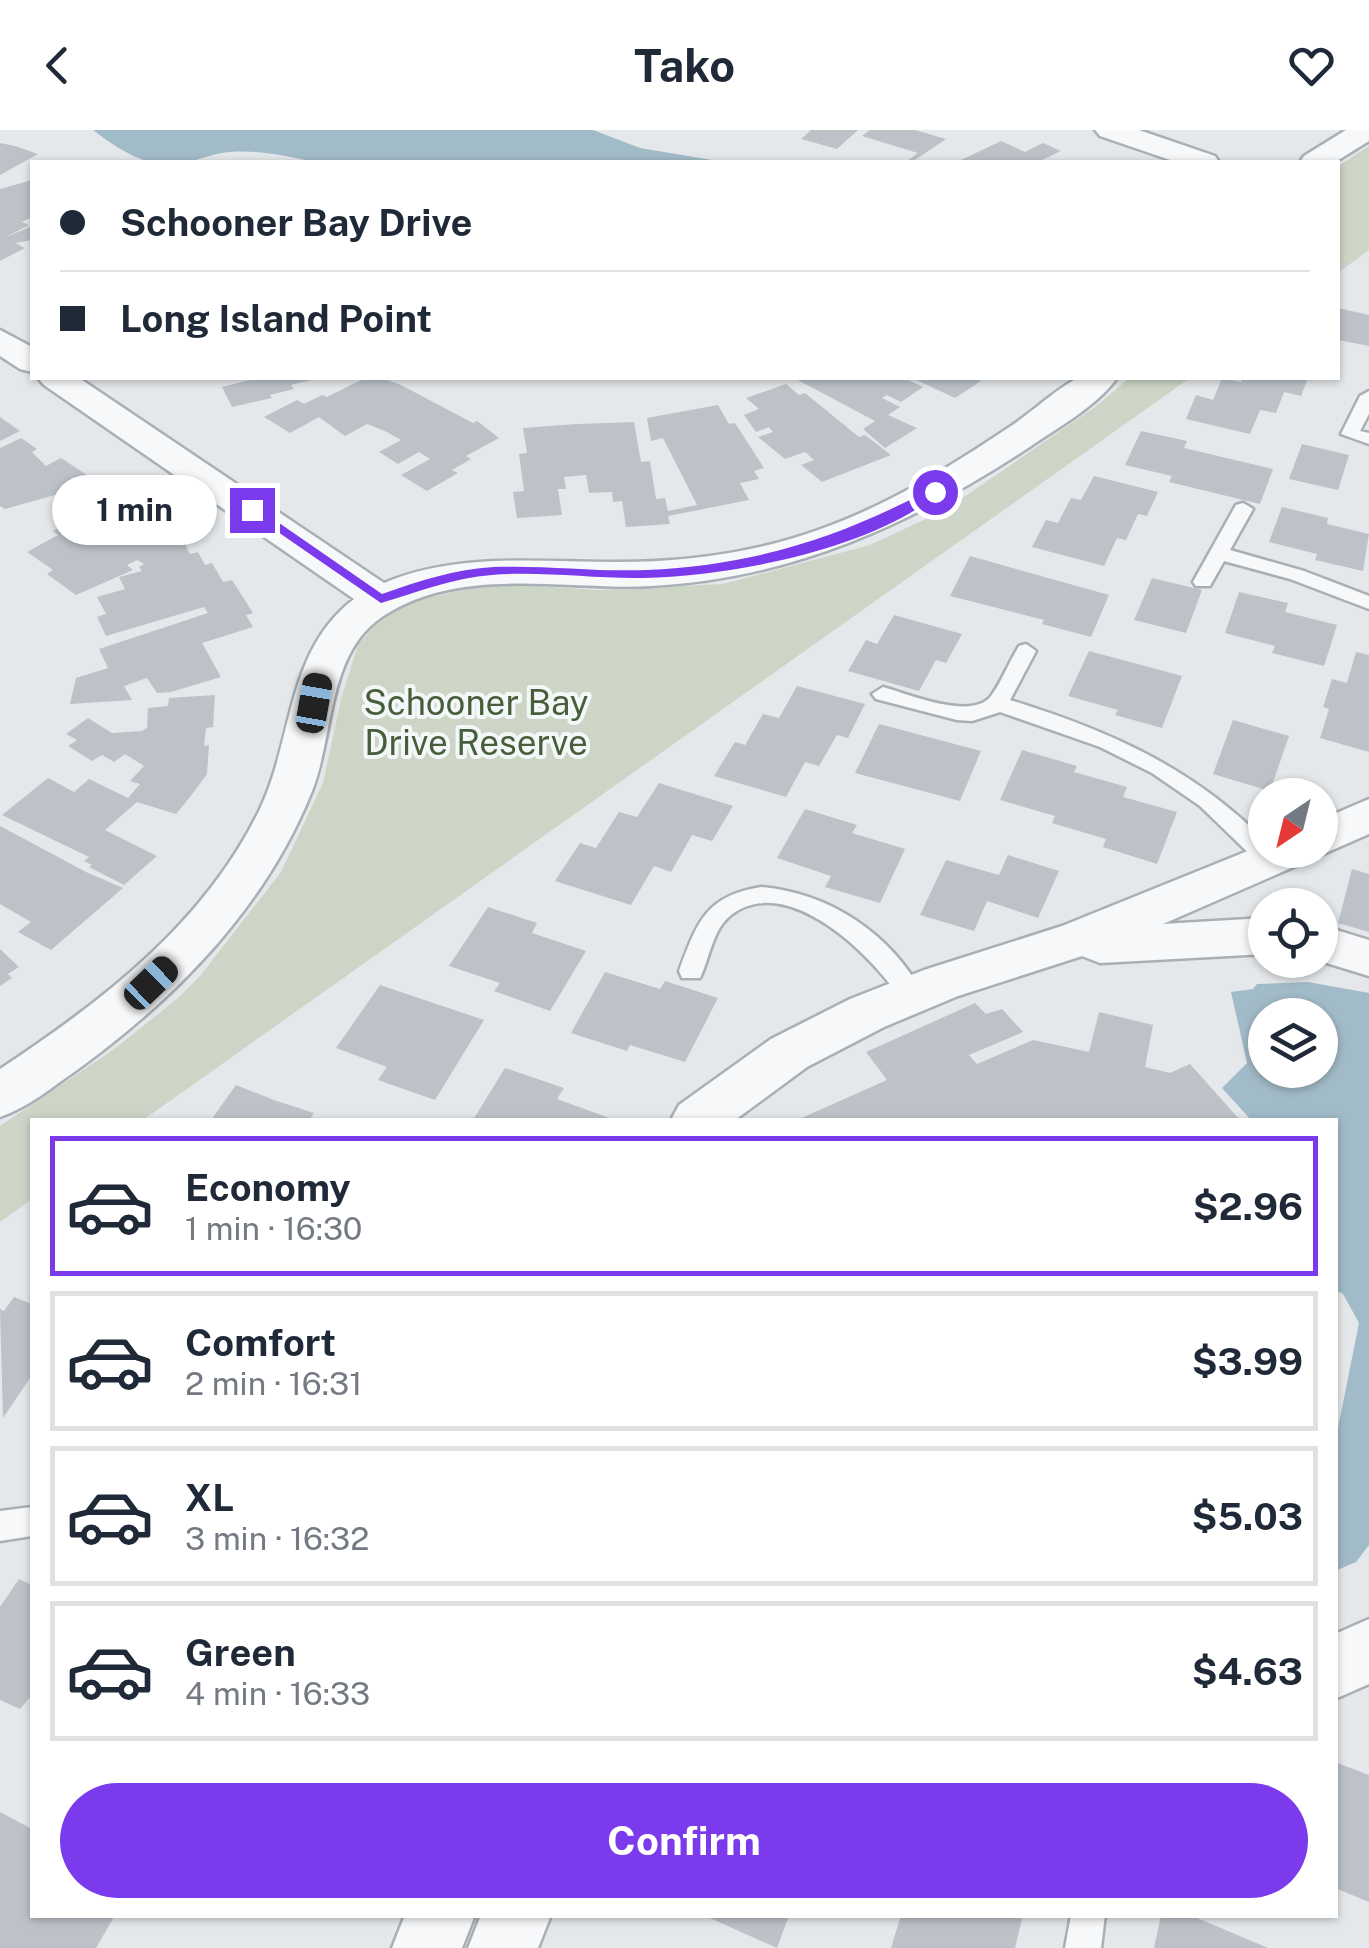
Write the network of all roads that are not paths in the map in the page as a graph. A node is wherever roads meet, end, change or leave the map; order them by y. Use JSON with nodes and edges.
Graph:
{"nodes":[{"id":1,"x":1110,"y":130,"type":"edge"},
{"id":2,"x":1366,"y":130,"type":"edge"},
{"id":3,"x":1198,"y":160,"type":"edge"},
{"id":4,"x":1318,"y":160,"type":"edge"},
{"id":5,"x":0,"y":340,"type":"edge"},
{"id":6,"x":30,"y":361,"type":"edge"},
{"id":7,"x":59,"y":380,"type":"edge"},
{"id":8,"x":1096,"y":380,"type":"edge"},
{"id":9,"x":1369,"y":396,"type":"edge"},
{"id":10,"x":1369,"y":439,"type":"edge"},
{"id":11,"x":1243,"y":509,"type":"dead end"},
{"id":12,"x":1218,"y":554,"type":"junction"},
{"id":13,"x":1203,"y":582,"type":"dead end"},
{"id":14,"x":381,"y":599,"type":"junction"},
{"id":15,"x":1369,"y":603,"type":"edge"},
{"id":16,"x":1026,"y":651,"type":"dead end"},
{"id":17,"x":883,"y":694,"type":"dead end"},
{"id":18,"x":997,"y":704,"type":"junction"},
{"id":19,"x":1369,"y":815,"type":"edge"},
{"id":20,"x":1338,"y":831,"type":"edge"},
{"id":21,"x":1248,"y":842,"type":"edge"},
{"id":22,"x":1248,"y":868,"type":"edge"},
{"id":23,"x":1261,"y":868,"type":"edge"},
{"id":24,"x":1248,"y":907,"type":"edge"},
{"id":25,"x":1248,"y":937,"type":"edge"},
{"id":26,"x":1338,"y":949,"type":"edge"},
{"id":27,"x":1369,"y":958,"type":"edge"},
{"id":28,"x":1020,"y":959,"type":"junction"},
{"id":29,"x":691,"y":971,"type":"dead end"},
{"id":30,"x":911,"y":994,"type":"junction"},
{"id":31,"x":0,"y":1096,"type":"edge"},
{"id":32,"x":700,"y":1118,"type":"edge"},
{"id":33,"x":30,"y":1522,"type":"edge"},
{"id":34,"x":0,"y":1526,"type":"edge"},
{"id":35,"x":1369,"y":1651,"type":"edge"},
{"id":36,"x":1338,"y":1665,"type":"edge"},
{"id":37,"x":439,"y":1918,"type":"edge"},
{"id":38,"x":515,"y":1918,"type":"edge"},
{"id":39,"x":1088,"y":1918,"type":"edge"},
{"id":40,"x":426,"y":1948,"type":"edge"},
{"id":41,"x":503,"y":1948,"type":"edge"},
{"id":42,"x":1083,"y":1948,"type":"edge"}],
"edges":[{"from":1,"to":3,"type":"street"},
{"from":2,"to":4,"type":"street"},
{"from":5,"to":6,"type":"street"},
{"from":7,"to":14,"type":"street"},
{"from":8,"to":14,"type":"street"},
{"from":9,"to":10,"type":"lane"},
{"from":11,"to":12,"type":"lane"},
{"from":12,"to":13,"type":"lane"},
{"from":12,"to":15,"type":"lane"},
{"from":14,"to":31,"type":"street"},
{"from":16,"to":18,"type":"lane"},
{"from":17,"to":18,"type":"lane"},
{"from":18,"to":21,"type":"lane"},
{"from":19,"to":20,"type":"street"},
{"from":22,"to":28,"type":"street"},
{"from":23,"to":24,"type":"street"},
{"from":25,"to":28,"type":"street"},
{"from":26,"to":27,"type":"street"},
{"from":28,"to":30,"type":"street"},
{"from":29,"to":30,"type":"lane"},
{"from":30,"to":32,"type":"street"},
{"from":33,"to":34,"type":"lane"},
{"from":35,"to":36,"type":"street"},
{"from":37,"to":40,"type":"street"},
{"from":38,"to":41,"type":"street"},
{"from":39,"to":42,"type":"lane"}]}
